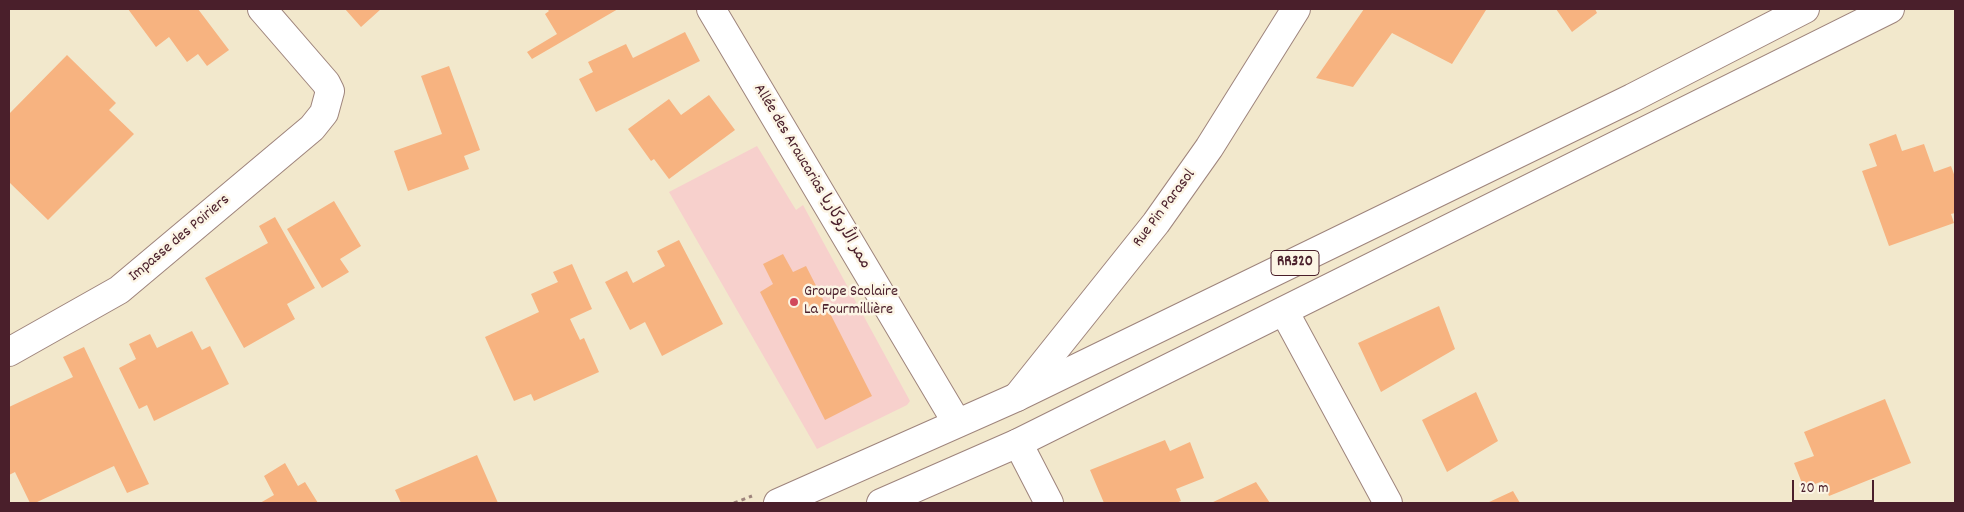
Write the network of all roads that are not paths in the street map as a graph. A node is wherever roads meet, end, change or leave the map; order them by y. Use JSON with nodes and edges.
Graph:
{"nodes":[{"id":1,"x":262,"y":9,"type":"edge"},
{"id":2,"x":711,"y":9,"type":"edge"},
{"id":3,"x":1296,"y":9,"type":"edge"},
{"id":4,"x":1805,"y":9,"type":"edge"},
{"id":5,"x":1890,"y":9,"type":"edge"},
{"id":6,"x":1284,"y":311,"type":"junction"},
{"id":7,"x":9,"y":352,"type":"edge"},
{"id":8,"x":1017,"y":397,"type":"junction"},
{"id":9,"x":957,"y":423,"type":"junction"},
{"id":10,"x":1018,"y":443,"type":"junction"},
{"id":11,"x":778,"y":503,"type":"edge"},
{"id":12,"x":881,"y":503,"type":"edge"},
{"id":13,"x":1049,"y":503,"type":"edge"},
{"id":14,"x":1388,"y":503,"type":"edge"}],
"edges":[{"from":1,"to":7,"type":"main road","name":"Impasse des Poiriers"},
{"from":2,"to":9,"type":"main road","name":"Allée des Araucarias ممر الأروكاريا"},
{"from":3,"to":8,"type":"main road","name":"Rue Pin Parasol"},
{"from":4,"to":8,"type":"main road","number":"RR320"},
{"from":5,"to":6,"type":"main road","number":"RR320"},
{"from":6,"to":10,"type":"main road","number":"RR320"},
{"from":6,"to":14,"type":"main road"},
{"from":8,"to":9,"type":"main road","number":"RR320"},
{"from":9,"to":11,"type":"main road","number":"RR320"},
{"from":10,"to":12,"type":"main road","number":"RR320"},
{"from":10,"to":13,"type":"main road"}]}
